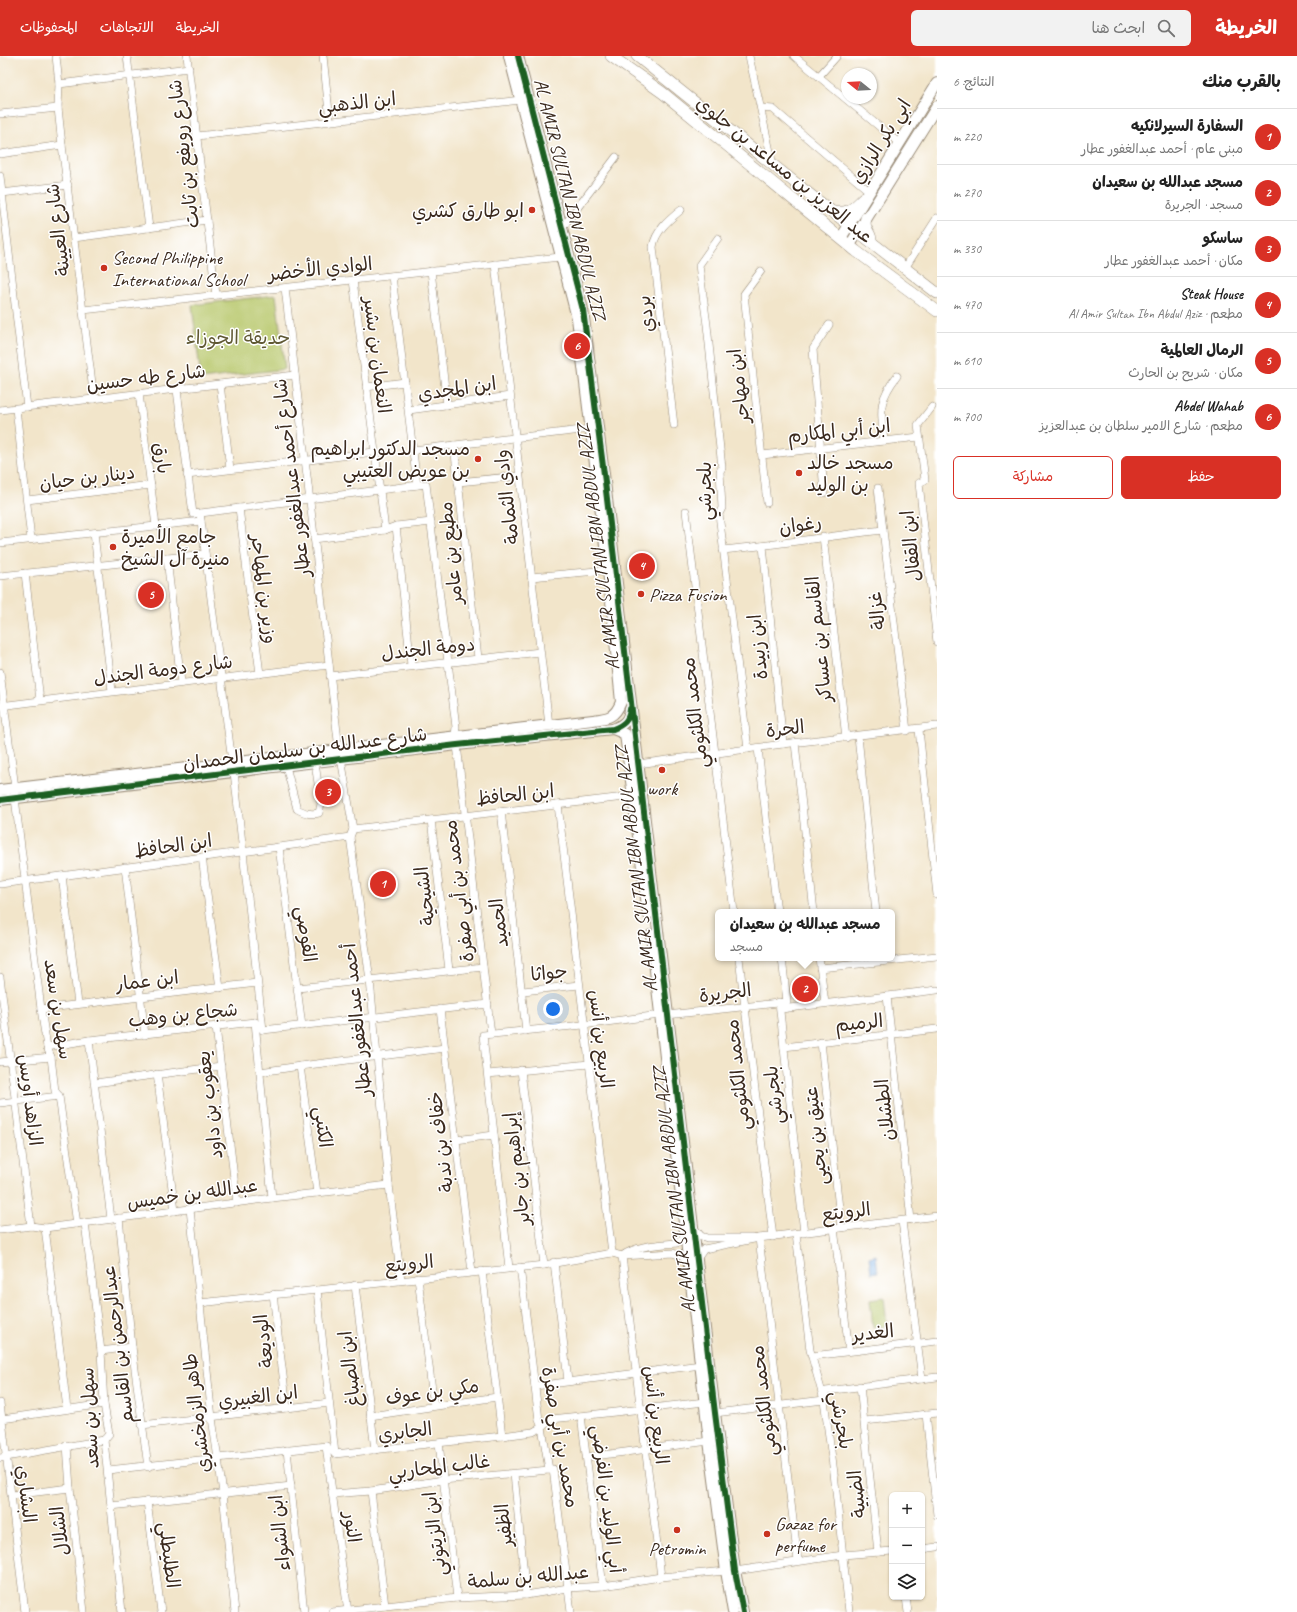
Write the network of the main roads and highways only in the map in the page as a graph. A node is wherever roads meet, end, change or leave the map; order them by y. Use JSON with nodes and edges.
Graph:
{"nodes":[{"id":1,"x":611,"y":56,"type":"edge"},
{"id":2,"x":637,"y":56,"type":"edge"},
{"id":3,"x":868,"y":193,"type":"road end"},
{"id":4,"x":833,"y":212,"type":"junction"},
{"id":5,"x":866,"y":218,"type":"road end"},
{"id":6,"x":871,"y":241,"type":"junction"},
{"id":7,"x":937,"y":293,"type":"edge"},
{"id":8,"x":937,"y":311,"type":"edge"}],
"edges":[{"from":1,"to":8,"type":"main road","name":"عبد العزيز بن مساعد بن جلوي"},
{"from":2,"to":4,"type":"main road","name":"عبد العزيز بن مساعد بن جلوي"},
{"from":3,"to":4,"type":"main road"},
{"from":4,"to":6,"type":"main road","name":"عبد العزيز بن مساعد بن جلوي"},
{"from":5,"to":6,"type":"main road"},
{"from":6,"to":7,"type":"main road","name":"عبد العزيز بن مساعد بن جلوي"}]}
